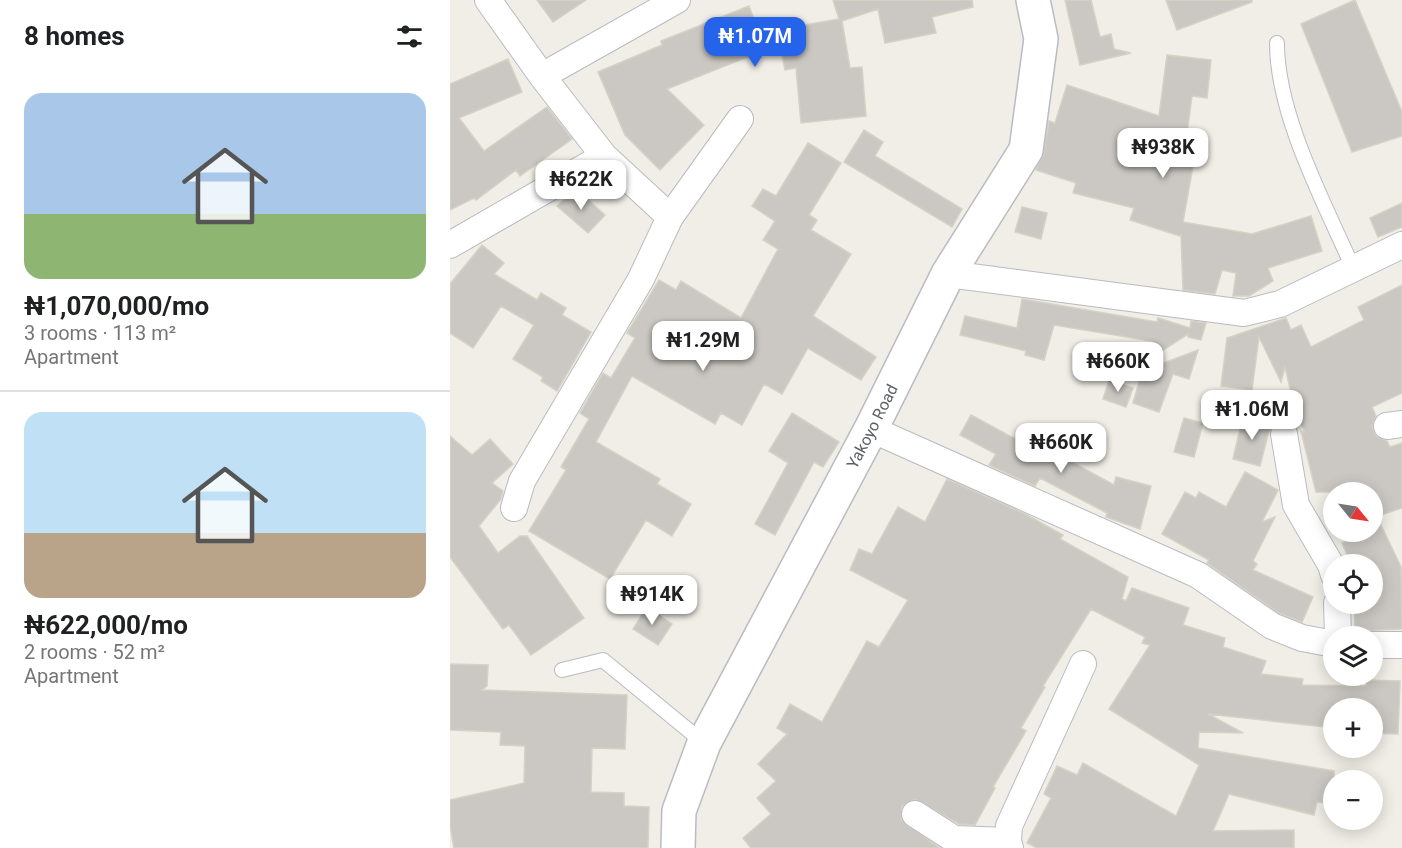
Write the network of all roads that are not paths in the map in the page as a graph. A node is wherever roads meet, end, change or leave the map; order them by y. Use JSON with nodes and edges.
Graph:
{"nodes":[{"id":1,"x":488,"y":0,"type":"edge"},
{"id":2,"x":677,"y":0,"type":"edge"},
{"id":3,"x":1033,"y":0,"type":"edge"},
{"id":4,"x":1277,"y":43,"type":"dead end"},
{"id":5,"x":542,"y":76,"type":"junction"},
{"id":6,"x":740,"y":119,"type":"dead end"},
{"id":7,"x":604,"y":156,"type":"junction"},
{"id":8,"x":669,"y":217,"type":"junction"},
{"id":9,"x":450,"y":245,"type":"edge"},
{"id":10,"x":1402,"y":245,"type":"edge"},
{"id":11,"x":1353,"y":268,"type":"junction"},
{"id":12,"x":948,"y":274,"type":"junction"},
{"id":13,"x":871,"y":429,"type":"junction"},
{"id":14,"x":1284,"y":434,"type":"dead end"},
{"id":15,"x":514,"y":508,"type":"dead end"},
{"id":16,"x":1325,"y":554,"type":"edge"},
{"id":17,"x":1323,"y":642,"type":"edge"},
{"id":18,"x":1383,"y":645,"type":"edge"},
{"id":19,"x":1402,"y":645,"type":"edge"},
{"id":20,"x":1083,"y":664,"type":"dead end"},
{"id":21,"x":562,"y":670,"type":"dead end"},
{"id":22,"x":704,"y":743,"type":"junction"},
{"id":23,"x":915,"y":814,"type":"dead end"},
{"id":24,"x":1009,"y":844,"type":"edge"},
{"id":25,"x":678,"y":848,"type":"edge"}],
"edges":[{"from":1,"to":5,"type":"street"},
{"from":2,"to":5,"type":"street"},
{"from":3,"to":12,"type":"main road","name":"Yakoyo Road"},
{"from":4,"to":11,"type":"lane"},
{"from":5,"to":7,"type":"street"},
{"from":6,"to":8,"type":"street"},
{"from":7,"to":8,"type":"street"},
{"from":7,"to":9,"type":"street"},
{"from":8,"to":15,"type":"street"},
{"from":10,"to":11,"type":"street"},
{"from":11,"to":12,"type":"street"},
{"from":12,"to":13,"type":"main road","name":"Yakoyo Road"},
{"from":13,"to":17,"type":"street"},
{"from":13,"to":22,"type":"main road","name":"Yakoyo Road"},
{"from":14,"to":16,"type":"street"},
{"from":18,"to":19,"type":"street"},
{"from":20,"to":24,"type":"street"},
{"from":21,"to":22,"type":"lane"},
{"from":22,"to":25,"type":"main road","name":"Yakoyo Road"},
{"from":23,"to":24,"type":"street"}]}
